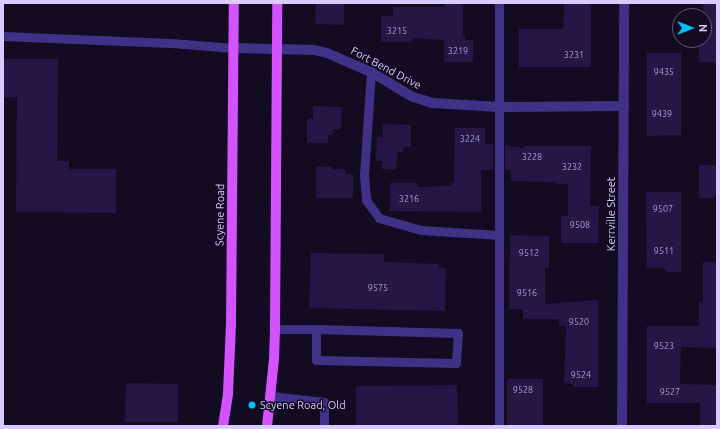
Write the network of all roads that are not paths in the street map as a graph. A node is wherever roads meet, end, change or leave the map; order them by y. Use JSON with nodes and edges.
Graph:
{"nodes":[{"id":1,"x":234,"y":3,"type":"edge"},
{"id":2,"x":277,"y":3,"type":"edge"},
{"id":3,"x":499,"y":3,"type":"edge"},
{"id":4,"x":624,"y":3,"type":"edge"},
{"id":5,"x":3,"y":36,"type":"edge"},
{"id":6,"x":234,"y":48,"type":"junction"},
{"id":7,"x":277,"y":50,"type":"junction"},
{"id":8,"x":370,"y":72,"type":"junction"},
{"id":9,"x":624,"y":106,"type":"junction"},
{"id":10,"x":499,"y":107,"type":"junction"},
{"id":11,"x":499,"y":235,"type":"junction"},
{"id":12,"x":275,"y":328,"type":"junction"},
{"id":13,"x":316,"y":329,"type":"junction"},
{"id":14,"x":271,"y":396,"type":"junction"},
{"id":15,"x":223,"y":426,"type":"edge"},
{"id":16,"x":267,"y":426,"type":"edge"},
{"id":17,"x":324,"y":426,"type":"edge"},
{"id":18,"x":499,"y":426,"type":"edge"},
{"id":19,"x":622,"y":426,"type":"edge"}],
"edges":[{"from":1,"to":6,"type":"main road","name":"Scyene Road"},
{"from":2,"to":7,"type":"main road"},
{"from":3,"to":10,"type":"lane"},
{"from":4,"to":9,"type":"street","name":"Kerrville Street"},
{"from":5,"to":6,"type":"lane"},
{"from":6,"to":7,"type":"street","name":"Fort Bend Drive"},
{"from":6,"to":15,"type":"main road","name":"Scyene Road"},
{"from":7,"to":8,"type":"street","name":"Fort Bend Drive"},
{"from":7,"to":12,"type":"main road"},
{"from":8,"to":10,"type":"street","name":"Fort Bend Drive"},
{"from":8,"to":11,"type":"lane"},
{"from":9,"to":10,"type":"street","name":"Fort Bend Drive"},
{"from":9,"to":19,"type":"street","name":"Kerrville Street"},
{"from":10,"to":11,"type":"lane"},
{"from":11,"to":18,"type":"lane"},
{"from":12,"to":13,"type":"lane"},
{"from":12,"to":14,"type":"main road"},
{"from":13,"to":13,"type":"lane"},
{"from":14,"to":16,"type":"main road"},
{"from":14,"to":17,"type":"lane"}]}
